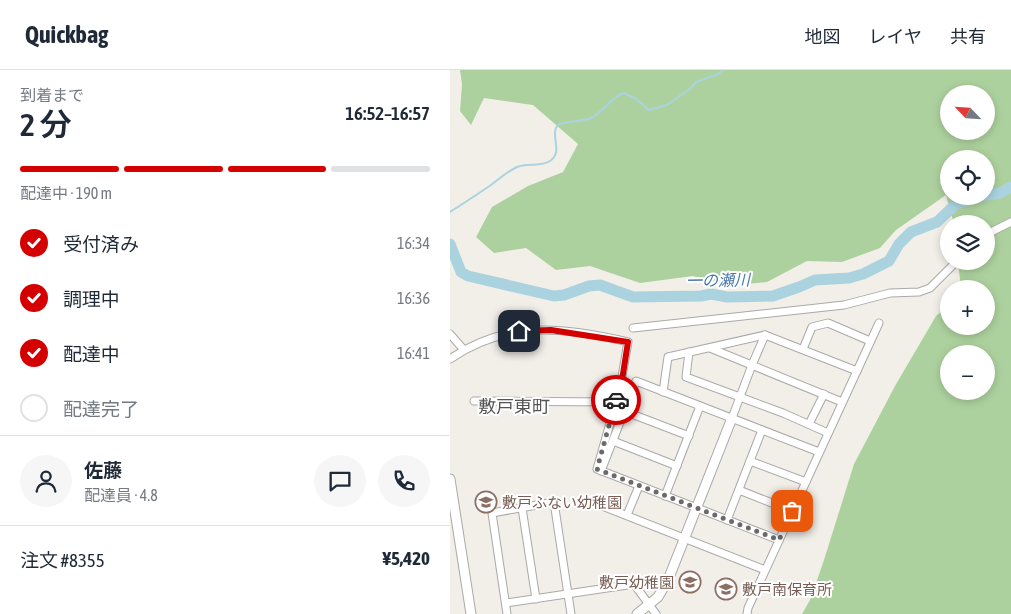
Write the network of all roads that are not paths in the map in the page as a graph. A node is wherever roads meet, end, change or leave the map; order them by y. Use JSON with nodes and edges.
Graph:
{"nodes":[{"id":1,"x":1011,"y":222,"type":"edge"},
{"id":2,"x":995,"y":230,"type":"edge"},
{"id":3,"x":948,"y":270,"type":"edge"},
{"id":4,"x":879,"y":323,"type":"dead end"},
{"id":5,"x":633,"y":328,"type":"dead end"},
{"id":6,"x":450,"y":334,"type":"edge"},
{"id":7,"x":766,"y":335,"type":"junction"},
{"id":8,"x":870,"y":341,"type":"junction"},
{"id":9,"x":710,"y":348,"type":"junction"},
{"id":10,"x":803,"y":349,"type":"junction"},
{"id":11,"x":464,"y":350,"type":"junction"},
{"id":12,"x":689,"y":352,"type":"junction"},
{"id":13,"x":450,"y":359,"type":"edge"},
{"id":14,"x":752,"y":365,"type":"junction"},
{"id":15,"x":857,"y":371,"type":"junction"},
{"id":16,"x":663,"y":392,"type":"junction"},
{"id":17,"x":824,"y":394,"type":"junction"},
{"id":18,"x":740,"y":397,"type":"junction"},
{"id":19,"x":474,"y":401,"type":"dead end"},
{"id":20,"x":616,"y":402,"type":"junction"},
{"id":21,"x":842,"y":402,"type":"junction"},
{"id":22,"x":700,"y":406,"type":"junction"},
{"id":23,"x":624,"y":411,"type":"junction"},
{"id":24,"x":732,"y":418,"type":"junction"},
{"id":25,"x":809,"y":424,"type":"junction"},
{"id":26,"x":762,"y":430,"type":"junction"},
{"id":27,"x":828,"y":432,"type":"junction"},
{"id":28,"x":689,"y":436,"type":"junction"},
{"id":29,"x":613,"y":441,"type":"junction"},
{"id":30,"x":819,"y":452,"type":"junction"},
{"id":31,"x":750,"y":461,"type":"junction"},
{"id":32,"x":677,"y":466,"type":"junction"},
{"id":33,"x":601,"y":471,"type":"junction"},
{"id":34,"x":450,"y":479,"type":"edge"},
{"id":35,"x":806,"y":482,"type":"junction"},
{"id":36,"x":639,"y":486,"type":"junction"},
{"id":37,"x":739,"y":490,"type":"junction"},
{"id":38,"x":666,"y":496,"type":"junction"},
{"id":39,"x":592,"y":502,"type":"dead end"},
{"id":40,"x":522,"y":508,"type":"junction"},
{"id":41,"x":697,"y":508,"type":"junction"},
{"id":42,"x":792,"y":511,"type":"junction"},
{"id":43,"x":627,"y":515,"type":"junction"},
{"id":44,"x":727,"y":520,"type":"junction"},
{"id":45,"x":685,"y":538,"type":"junction"},
{"id":46,"x":779,"y":540,"type":"junction"},
{"id":47,"x":765,"y":570,"type":"junction"},
{"id":48,"x":568,"y":594,"type":"junction"},
{"id":49,"x":536,"y":599,"type":"junction"},
{"id":50,"x":506,"y":603,"type":"junction"},
{"id":51,"x":650,"y":605,"type":"junction"},
{"id":52,"x":471,"y":614,"type":"edge"},
{"id":53,"x":507,"y":614,"type":"edge"},
{"id":54,"x":571,"y":614,"type":"edge"},
{"id":55,"x":637,"y":614,"type":"edge"},
{"id":56,"x":656,"y":614,"type":"edge"},
{"id":57,"x":747,"y":614,"type":"edge"}],
"edges":[{"from":1,"to":2,"type":"street"},
{"from":3,"to":5,"type":"street"},
{"from":4,"to":8,"type":"street"},
{"from":6,"to":11,"type":"street"},
{"from":7,"to":9,"type":"street"},
{"from":7,"to":10,"type":"street"},
{"from":7,"to":14,"type":"street"},
{"from":8,"to":10,"type":"street"},
{"from":8,"to":15,"type":"street"},
{"from":9,"to":12,"type":"street"},
{"from":9,"to":14,"type":"street"},
{"from":10,"to":15,"type":"street"},
{"from":11,"to":13,"type":"street"},
{"from":11,"to":20,"type":"street"},
{"from":12,"to":16,"type":"street"},
{"from":12,"to":18,"type":"street"},
{"from":14,"to":17,"type":"street"},
{"from":14,"to":18,"type":"street"},
{"from":15,"to":21,"type":"street"},
{"from":16,"to":22,"type":"street"},
{"from":16,"to":23,"type":"street"},
{"from":17,"to":21,"type":"street"},
{"from":17,"to":25,"type":"street"},
{"from":18,"to":24,"type":"street"},
{"from":18,"to":25,"type":"street"},
{"from":19,"to":20,"type":"street"},
{"from":20,"to":33,"type":"street"},
{"from":21,"to":27,"type":"street"},
{"from":22,"to":24,"type":"street"},
{"from":22,"to":28,"type":"street"},
{"from":23,"to":28,"type":"street"},
{"from":23,"to":29,"type":"street"},
{"from":24,"to":26,"type":"street"},
{"from":24,"to":41,"type":"street"},
{"from":25,"to":27,"type":"street"},
{"from":26,"to":30,"type":"street"},
{"from":26,"to":31,"type":"street"},
{"from":27,"to":30,"type":"street"},
{"from":28,"to":32,"type":"street"},
{"from":29,"to":32,"type":"street"},
{"from":29,"to":33,"type":"street"},
{"from":30,"to":35,"type":"street"},
{"from":31,"to":35,"type":"street"},
{"from":31,"to":37,"type":"street"},
{"from":32,"to":38,"type":"street"},
{"from":33,"to":36,"type":"street"},
{"from":34,"to":52,"type":"street"},
{"from":35,"to":42,"type":"street"},
{"from":36,"to":38,"type":"street"},
{"from":36,"to":43,"type":"street"},
{"from":37,"to":42,"type":"street"},
{"from":37,"to":44,"type":"street"},
{"from":38,"to":41,"type":"street"},
{"from":39,"to":43,"type":"street"},
{"from":40,"to":48,"type":"street"},
{"from":40,"to":49,"type":"street"},
{"from":40,"to":50,"type":"street"},
{"from":41,"to":44,"type":"street"},
{"from":41,"to":45,"type":"street"},
{"from":42,"to":46,"type":"street"},
{"from":43,"to":45,"type":"street"},
{"from":44,"to":46,"type":"street"},
{"from":45,"to":47,"type":"street"},
{"from":45,"to":51,"type":"street"},
{"from":46,"to":47,"type":"street"},
{"from":47,"to":57,"type":"street"},
{"from":48,"to":49,"type":"street"},
{"from":48,"to":51,"type":"street"},
{"from":48,"to":54,"type":"street"},
{"from":49,"to":50,"type":"street"},
{"from":50,"to":53,"type":"street"},
{"from":51,"to":55,"type":"street"},
{"from":51,"to":56,"type":"street"}]}
